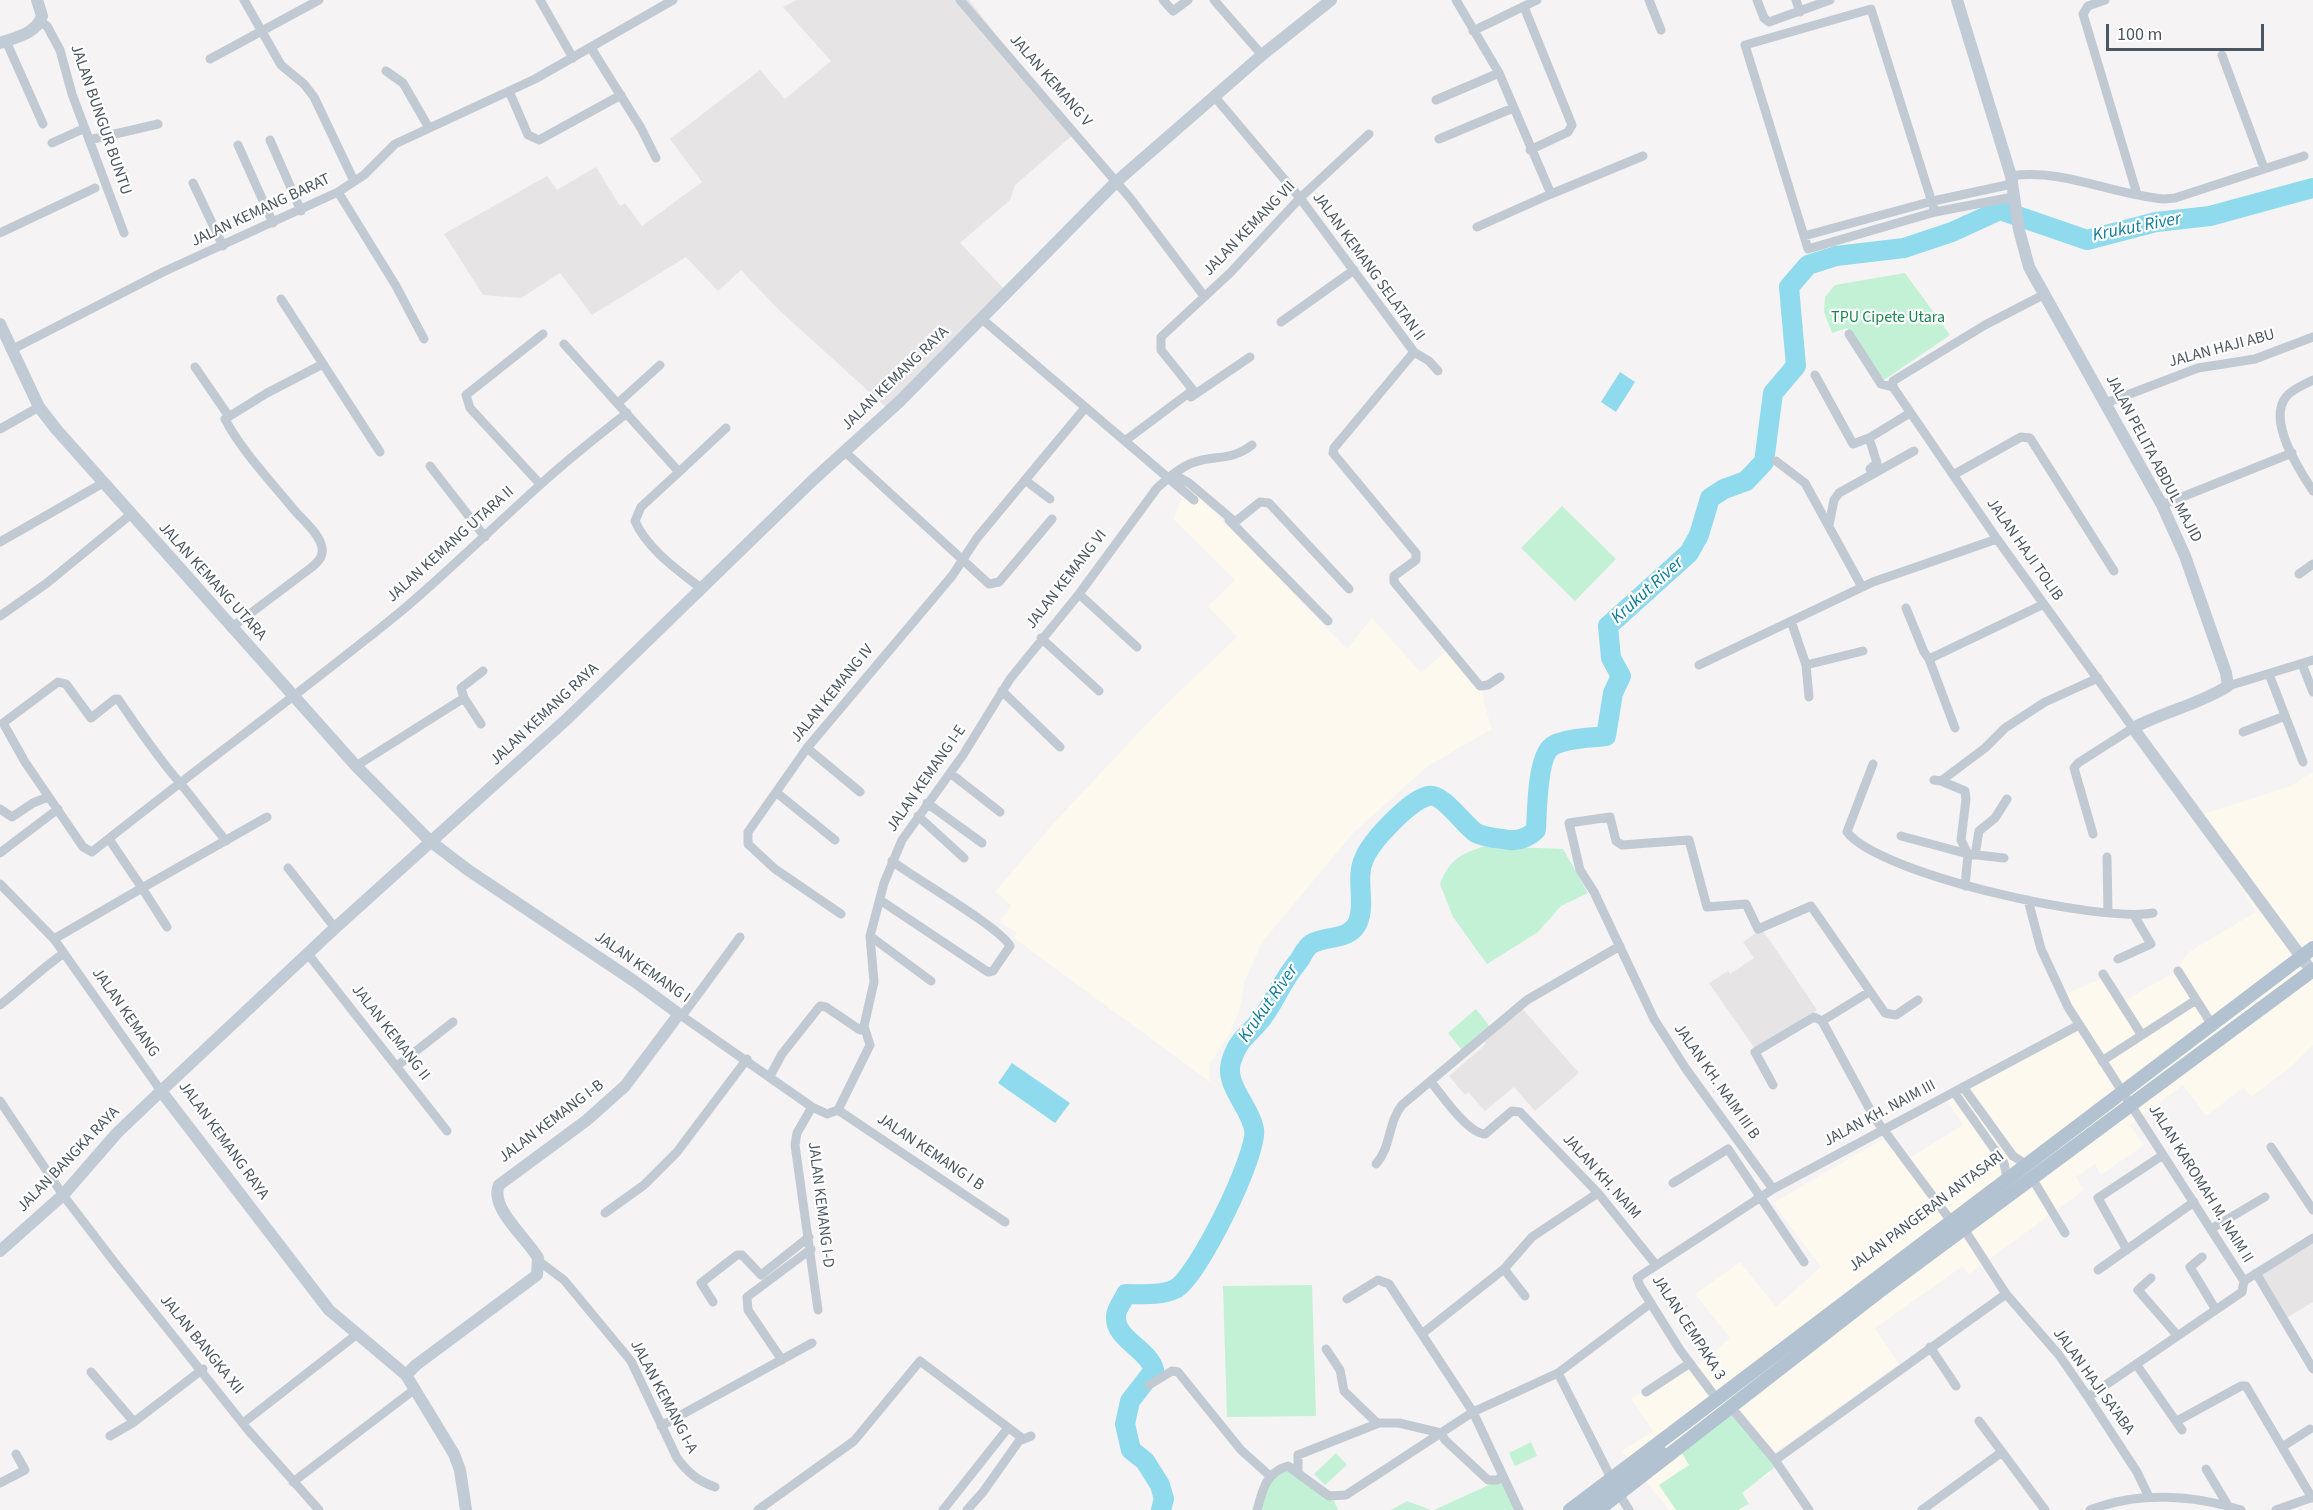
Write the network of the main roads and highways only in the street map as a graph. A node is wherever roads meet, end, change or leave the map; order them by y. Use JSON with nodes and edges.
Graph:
{"nodes":[{"id":1,"x":2313,"y":942,"type":"edge"},
{"id":2,"x":2313,"y":948,"type":"edge"},
{"id":3,"x":2313,"y":968,"type":"edge"},
{"id":4,"x":1561,"y":1510,"type":"edge"},
{"id":5,"x":1570,"y":1510,"type":"edge"},
{"id":6,"x":1586,"y":1510,"type":"edge"},
{"id":7,"x":1598,"y":1510,"type":"edge"}],
"edges":[{"from":1,"to":4,"type":"main road","name":"JALAN PANGERAN ANTASARI"},
{"from":2,"to":5,"type":"main road","bridge":true},
{"from":3,"to":6,"type":"main road","bridge":true},
{"from":3,"to":7,"type":"main road"}]}
